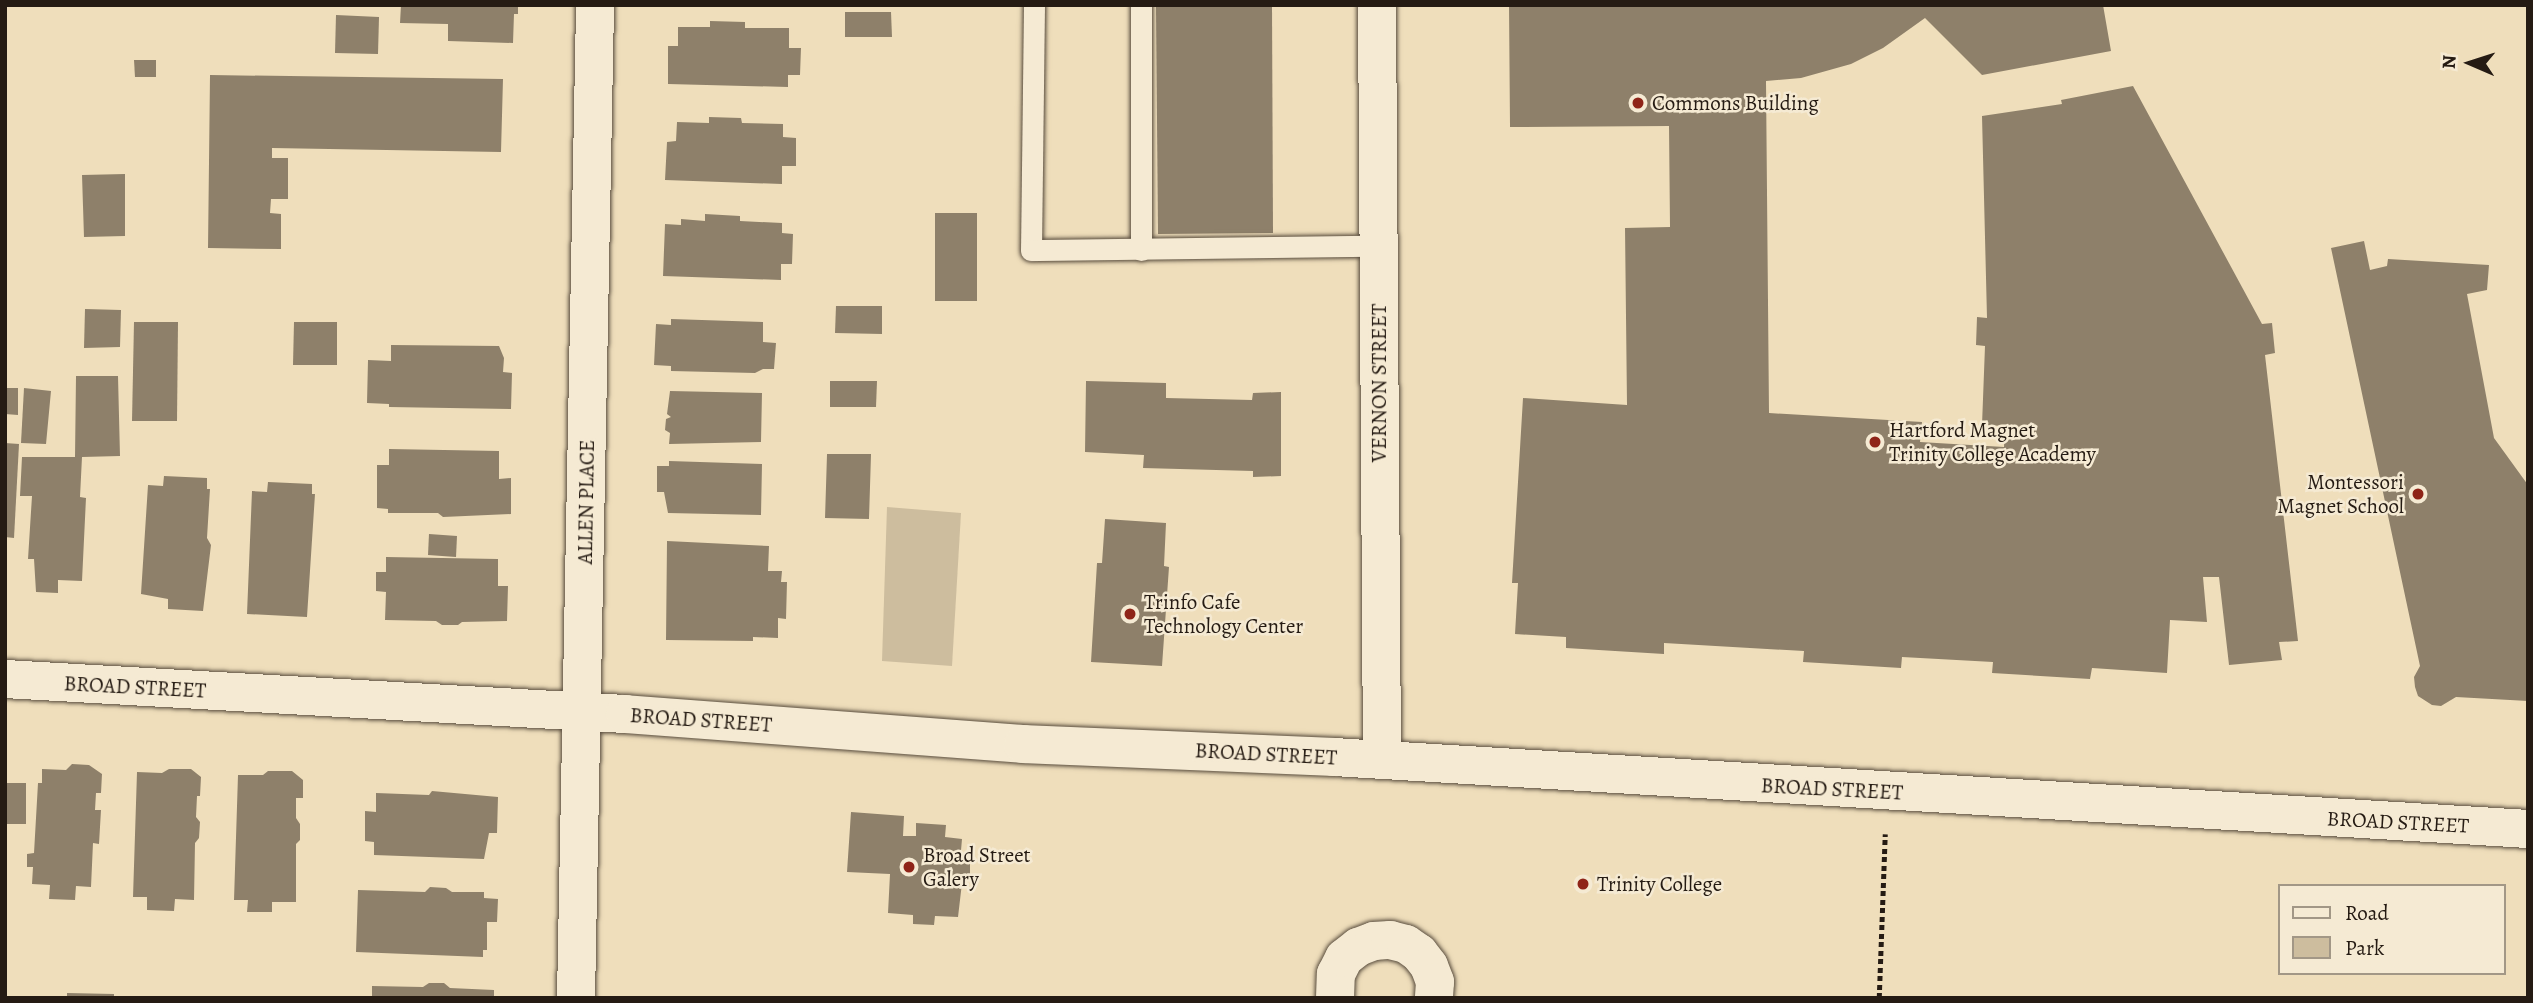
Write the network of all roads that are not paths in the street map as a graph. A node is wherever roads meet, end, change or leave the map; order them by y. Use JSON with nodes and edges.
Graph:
{"nodes":[{"id":1,"x":595,"y":5,"type":"edge"},
{"id":2,"x":1034,"y":5,"type":"edge"},
{"id":3,"x":1141,"y":5,"type":"edge"},
{"id":4,"x":1377,"y":5,"type":"edge"},
{"id":5,"x":1378,"y":246,"type":"junction"},
{"id":6,"x":1141,"y":250,"type":"junction"},
{"id":7,"x":5,"y":679,"type":"edge"},
{"id":8,"x":582,"y":712,"type":"junction"},
{"id":9,"x":1382,"y":760,"type":"junction"},
{"id":10,"x":2528,"y":829,"type":"edge"},
{"id":11,"x":576,"y":998,"type":"edge"},
{"id":12,"x":1335,"y":998,"type":"edge"},
{"id":13,"x":1434,"y":998,"type":"edge"}],
"edges":[{"from":1,"to":8,"type":"main road","name":"ALLEN PLACE"},
{"from":2,"to":6,"type":"lane"},
{"from":3,"to":6,"type":"lane"},
{"from":4,"to":5,"type":"main road","name":"VERNON STREET"},
{"from":5,"to":6,"type":"lane"},
{"from":5,"to":9,"type":"main road","name":"VERNON STREET"},
{"from":7,"to":8,"type":"main road","name":"BROAD STREET"},
{"from":8,"to":9,"type":"main road","name":"BROAD STREET"},
{"from":8,"to":11,"type":"main road","name":"ALLEN PLACE"},
{"from":9,"to":10,"type":"main road","name":"BROAD STREET"},
{"from":12,"to":13,"type":"main road"}]}
